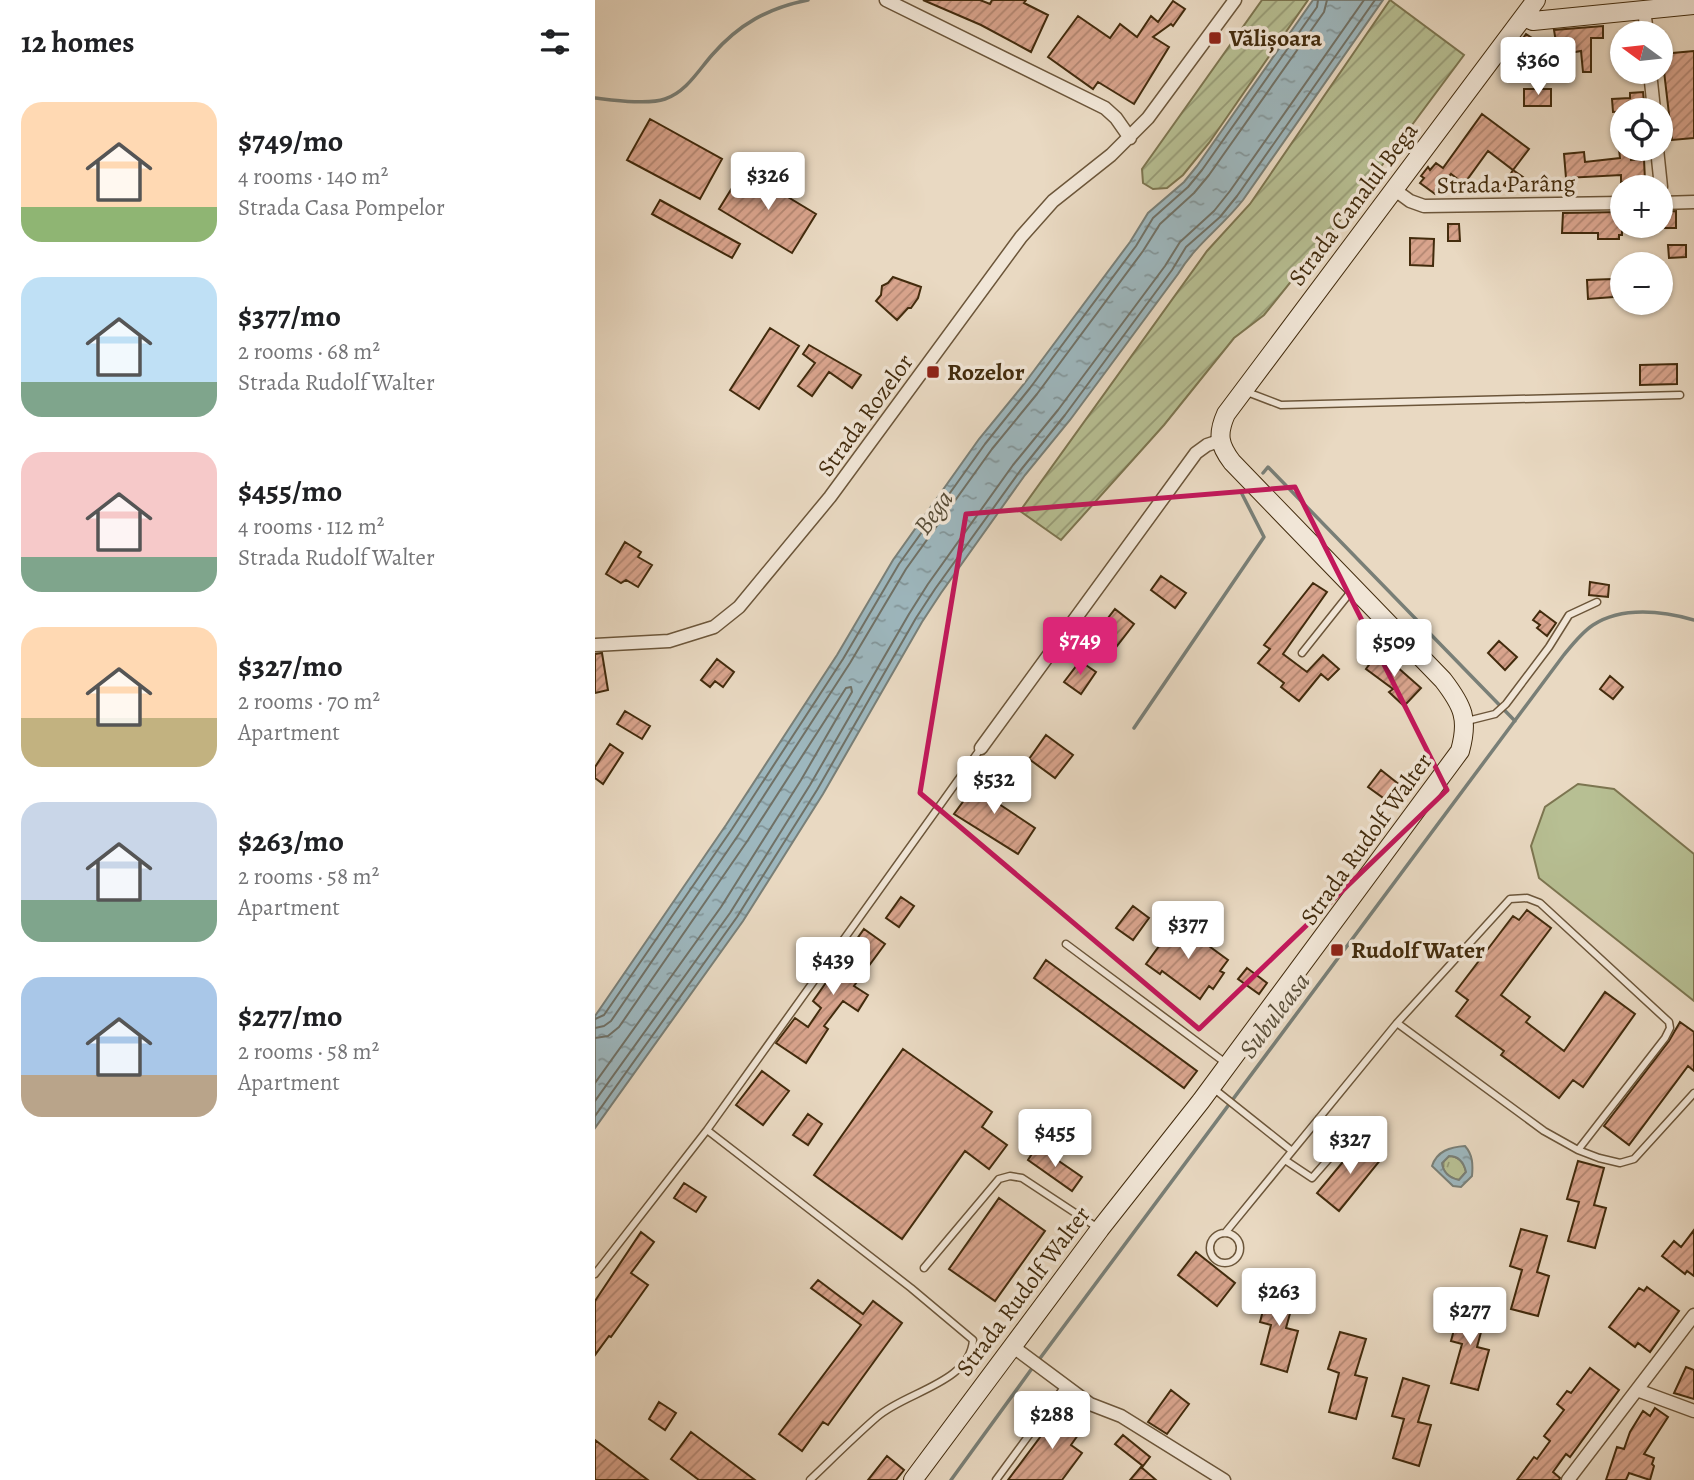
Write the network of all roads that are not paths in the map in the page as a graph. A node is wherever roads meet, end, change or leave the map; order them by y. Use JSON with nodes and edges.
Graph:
{"nodes":[{"id":1,"x":885,"y":0,"type":"edge"},
{"id":2,"x":1235,"y":0,"type":"edge"},
{"id":3,"x":1536,"y":0,"type":"edge"},
{"id":4,"x":1694,"y":5,"type":"edge"},
{"id":5,"x":1644,"y":10,"type":"junction"},
{"id":6,"x":1524,"y":17,"type":"junction"},
{"id":7,"x":1645,"y":21,"type":"edge"},
{"id":8,"x":1130,"y":138,"type":"junction"},
{"id":9,"x":1395,"y":190,"type":"junction"},
{"id":10,"x":1694,"y":202,"type":"edge"},
{"id":11,"x":1610,"y":203,"type":"edge"},
{"id":12,"x":1673,"y":203,"type":"edge"},
{"id":13,"x":1244,"y":390,"type":"junction"},
{"id":14,"x":1680,"y":395,"type":"dead end"},
{"id":15,"x":1219,"y":442,"type":"junction"},
{"id":16,"x":1354,"y":588,"type":"junction"},
{"id":17,"x":1597,"y":602,"type":"dead end"},
{"id":18,"x":595,"y":645,"type":"edge"},
{"id":19,"x":1302,"y":653,"type":"dead end"},
{"id":20,"x":1465,"y":721,"type":"junction"},
{"id":21,"x":981,"y":748,"type":"joint"},
{"id":22,"x":1066,"y":944,"type":"dead end"},
{"id":23,"x":1397,"y":1023,"type":"junction"},
{"id":24,"x":1228,"y":1065,"type":"junction"},
{"id":25,"x":1215,"y":1089,"type":"junction"},
{"id":26,"x":1694,"y":1093,"type":"edge"},
{"id":27,"x":1319,"y":1118,"type":"junction"},
{"id":28,"x":707,"y":1130,"type":"junction"},
{"id":29,"x":1578,"y":1150,"type":"junction"},
{"id":30,"x":1292,"y":1151,"type":"junction"},
{"id":31,"x":1285,"y":1160,"type":"junction"},
{"id":32,"x":1100,"y":1229,"type":"junction"},
{"id":33,"x":1225,"y":1233,"type":"junction"},
{"id":34,"x":924,"y":1268,"type":"dead end"},
{"id":35,"x":595,"y":1274,"type":"edge"},
{"id":36,"x":1694,"y":1315,"type":"edge"},
{"id":37,"x":1012,"y":1346,"type":"junction"},
{"id":38,"x":1065,"y":1385,"type":"junction"},
{"id":39,"x":1637,"y":1390,"type":"junction"},
{"id":40,"x":1694,"y":1411,"type":"edge"},
{"id":41,"x":810,"y":1480,"type":"edge"},
{"id":42,"x":913,"y":1480,"type":"edge"},
{"id":43,"x":996,"y":1480,"type":"edge"},
{"id":44,"x":1224,"y":1480,"type":"edge"},
{"id":45,"x":1568,"y":1480,"type":"edge"}],
"edges":[{"from":1,"to":8,"type":"street"},
{"from":2,"to":8,"type":"street","name":"Strada Rozelor"},
{"from":3,"to":6,"type":"street","name":"Strada Canalul Bega"},
{"from":4,"to":5,"type":"street"},
{"from":5,"to":6,"type":"street"},
{"from":5,"to":7,"type":"street"},
{"from":6,"to":9,"type":"street","name":"Strada Canalul Bega"},
{"from":8,"to":18,"type":"street","name":"Strada Rozelor"},
{"from":9,"to":11,"type":"street","name":"Strada Parâng"},
{"from":9,"to":13,"type":"street","name":"Strada Canalul Bega"},
{"from":10,"to":12,"type":"street"},
{"from":13,"to":14,"type":"lane"},
{"from":13,"to":15,"type":"street","name":"Strada Canalul Bega"},
{"from":15,"to":16,"type":"street"},
{"from":15,"to":21,"type":"street"},
{"from":16,"to":19,"type":"lane"},
{"from":16,"to":20,"type":"street"},
{"from":17,"to":20,"type":"lane"},
{"from":20,"to":24,"type":"street","name":"Strada Rudolf Walter"},
{"from":21,"to":28,"type":"lane"},
{"from":22,"to":24,"type":"lane"},
{"from":23,"to":27,"type":"lane"},
{"from":23,"to":29,"type":"lane"},
{"from":23,"to":29,"type":"lane"},
{"from":24,"to":25,"type":"street","name":"Strada Rudolf Walter"},
{"from":25,"to":30,"type":"lane"},
{"from":25,"to":32,"type":"street","name":"Strada Rudolf Walter"},
{"from":26,"to":29,"type":"lane"},
{"from":27,"to":30,"type":"lane"},
{"from":27,"to":31,"type":"lane"},
{"from":28,"to":35,"type":"lane"},
{"from":28,"to":41,"type":"lane"},
{"from":30,"to":31,"type":"lane"},
{"from":31,"to":33,"type":"lane"},
{"from":32,"to":34,"type":"lane"},
{"from":32,"to":37,"type":"street","name":"Strada Rudolf Walter"},
{"from":33,"to":33,"type":"lane"},
{"from":36,"to":39,"type":"street"},
{"from":37,"to":38,"type":"street"},
{"from":37,"to":42,"type":"street","name":"Strada Rudolf Walter"},
{"from":38,"to":43,"type":"lane"},
{"from":38,"to":44,"type":"street"},
{"from":39,"to":40,"type":"street"},
{"from":39,"to":45,"type":"street"}]}
